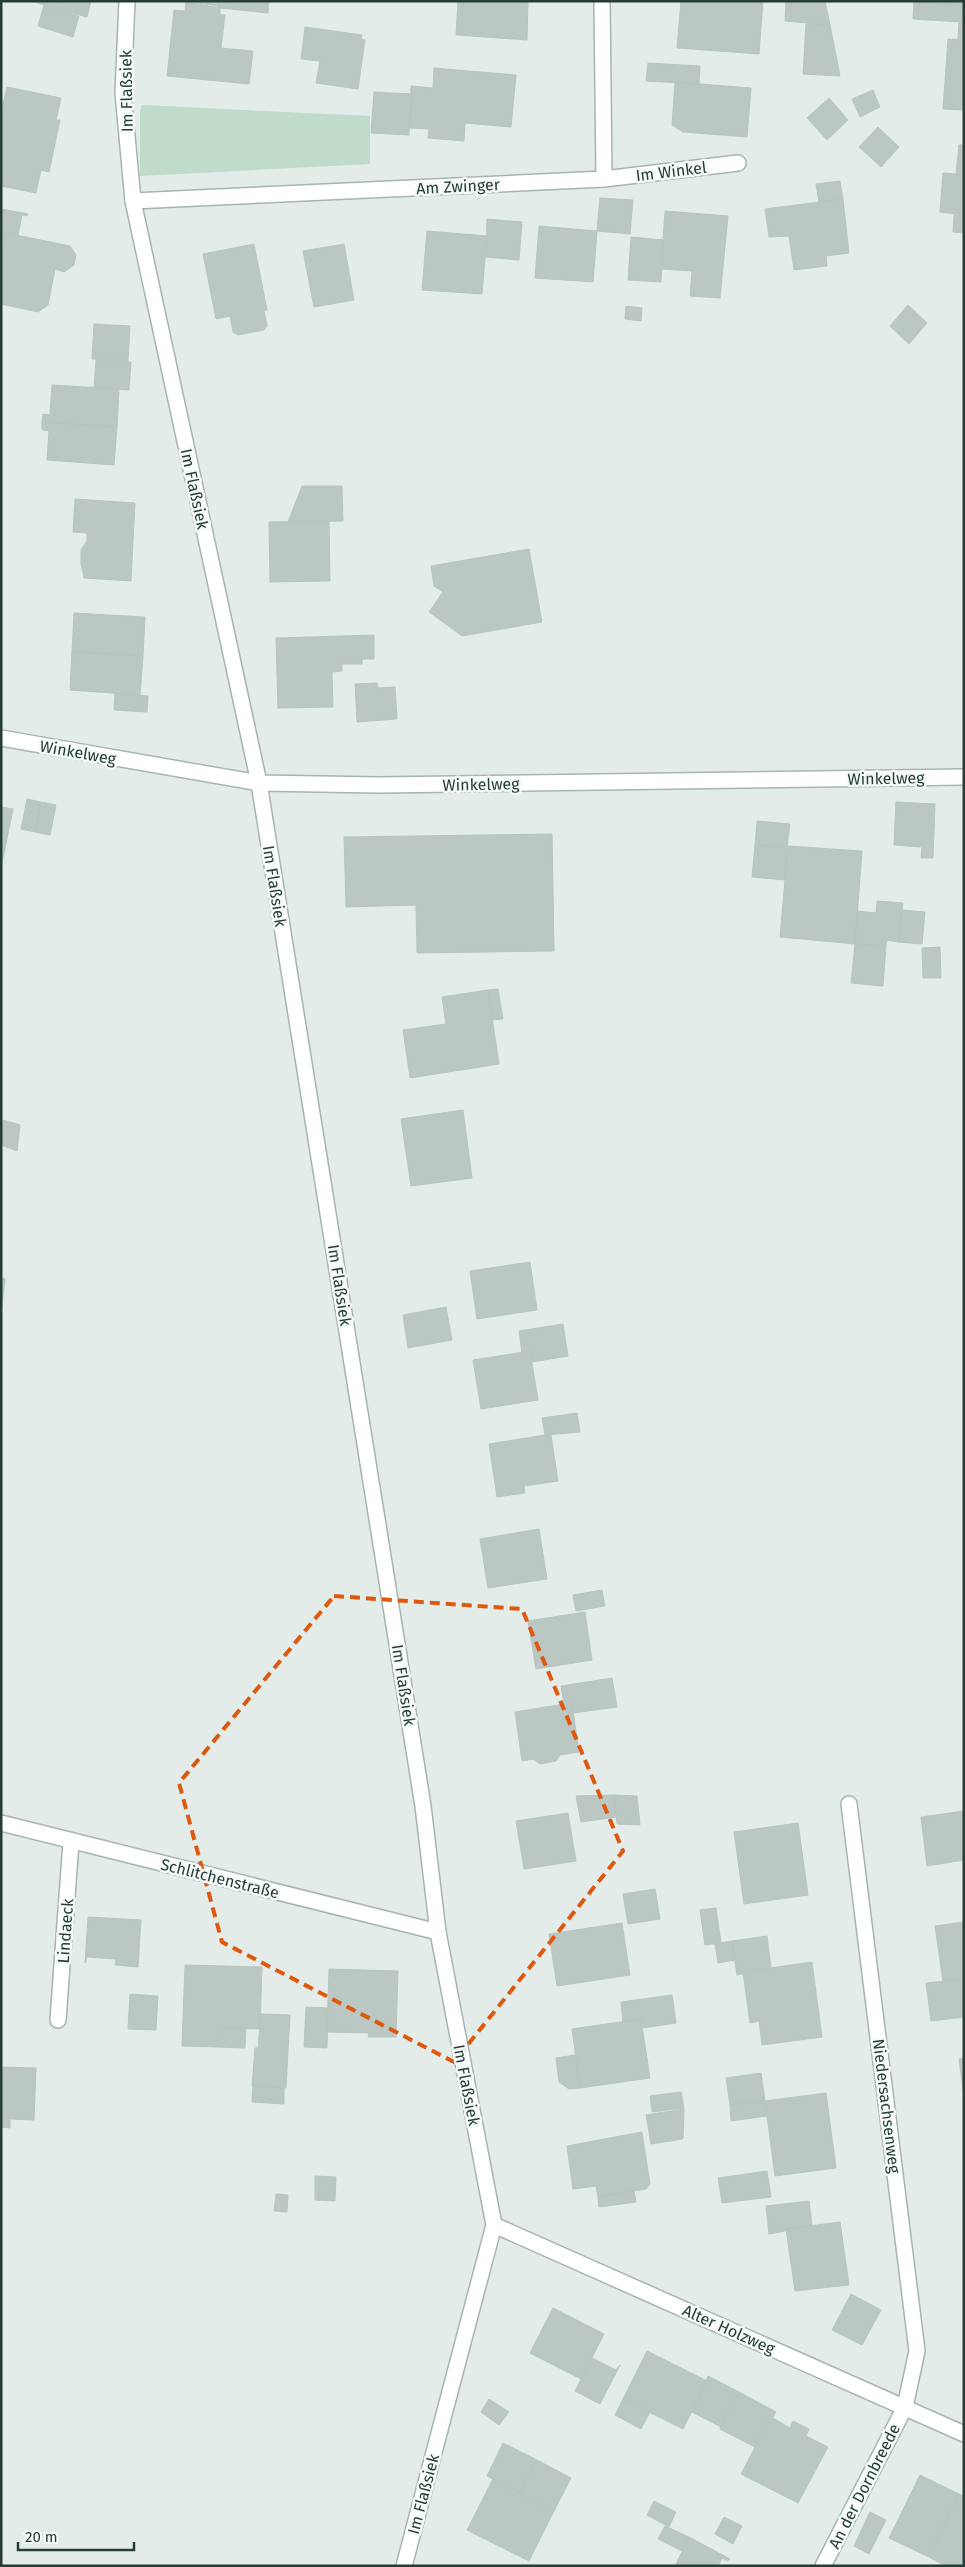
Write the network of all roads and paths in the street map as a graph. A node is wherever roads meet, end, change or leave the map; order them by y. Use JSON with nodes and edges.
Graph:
{"nodes":[{"id":1,"x":126,"y":1,"type":"edge"},
{"id":2,"x":602,"y":1,"type":"edge"},
{"id":3,"x":738,"y":163,"type":"dead end"},
{"id":4,"x":604,"y":179,"type":"junction"},
{"id":5,"x":133,"y":201,"type":"junction"},
{"id":6,"x":1,"y":738,"type":"edge"},
{"id":7,"x":964,"y":777,"type":"edge"},
{"id":8,"x":258,"y":783,"type":"junction"},
{"id":9,"x":849,"y":1804,"type":"dead end"},
{"id":10,"x":1,"y":1823,"type":"edge"},
{"id":11,"x":71,"y":1842,"type":"junction"},
{"id":12,"x":438,"y":1932,"type":"junction"},
{"id":13,"x":58,"y":2020,"type":"dead end"},
{"id":14,"x":494,"y":2225,"type":"junction"},
{"id":15,"x":904,"y":2407,"type":"junction"},
{"id":16,"x":964,"y":2434,"type":"edge"},
{"id":17,"x":404,"y":2566,"type":"edge"},
{"id":18,"x":823,"y":2566,"type":"edge"}],
"edges":[{"from":1,"to":5,"type":"street","name":"Im Flaßsiek"},
{"from":2,"to":4,"type":"street"},
{"from":3,"to":4,"type":"street","name":"Im Winkel"},
{"from":4,"to":5,"type":"street","name":"Am Zwinger"},
{"from":5,"to":8,"type":"street","name":"Im Flaßsiek"},
{"from":6,"to":8,"type":"street","name":"Winkelweg"},
{"from":7,"to":8,"type":"street","name":"Winkelweg"},
{"from":8,"to":12,"type":"street","name":"Im Flaßsiek"},
{"from":9,"to":15,"type":"street","name":"Niedersachsenweg"},
{"from":10,"to":11,"type":"street","name":"Schlitchenstraße"},
{"from":11,"to":12,"type":"street","name":"Schlitchenstraße"},
{"from":11,"to":13,"type":"street","name":"Lindaeck"},
{"from":12,"to":14,"type":"street","name":"Im Flaßsiek"},
{"from":14,"to":15,"type":"street","name":"Alter Holzweg"},
{"from":14,"to":17,"type":"street","name":"Im Flaßsiek"},
{"from":15,"to":16,"type":"street","name":"Alter Holzweg"},
{"from":15,"to":18,"type":"street","name":"An der Dornbreede"}]}
